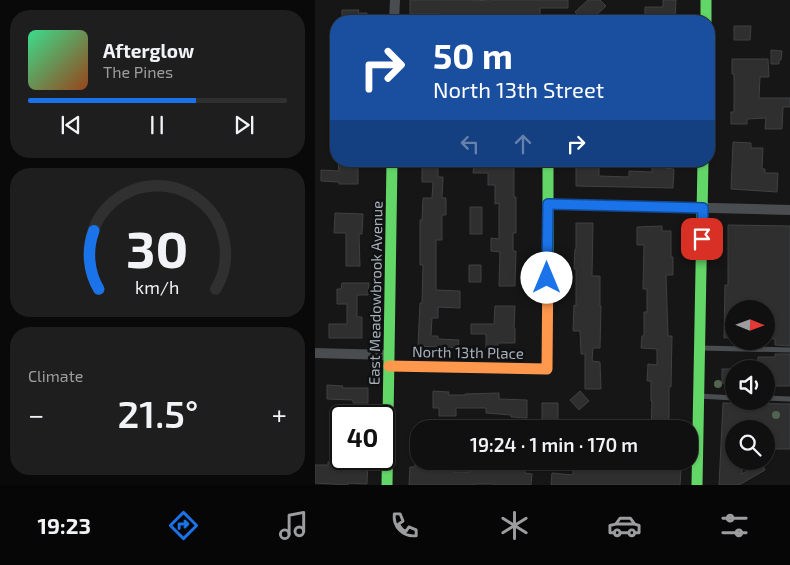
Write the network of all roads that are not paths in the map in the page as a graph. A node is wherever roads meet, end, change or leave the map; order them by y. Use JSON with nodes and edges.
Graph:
{"nodes":[{"id":1,"x":395,"y":0,"type":"edge"},
{"id":2,"x":706,"y":0,"type":"edge"},
{"id":3,"x":395,"y":15,"type":"edge"},
{"id":4,"x":706,"y":15,"type":"edge"},
{"id":5,"x":391,"y":167,"type":"edge"},
{"id":6,"x":548,"y":167,"type":"edge"},
{"id":7,"x":703,"y":167,"type":"edge"},
{"id":8,"x":548,"y":204,"type":"junction"},
{"id":9,"x":703,"y":208,"type":"junction"},
{"id":10,"x":790,"y":210,"type":"edge"},
{"id":11,"x":700,"y":348,"type":"junction"},
{"id":12,"x":790,"y":350,"type":"edge"},
{"id":13,"x":315,"y":353,"type":"edge"},
{"id":14,"x":389,"y":360,"type":"junction"},
{"id":15,"x":699,"y":396,"type":"junction"},
{"id":16,"x":725,"y":397,"type":"edge"},
{"id":17,"x":775,"y":398,"type":"edge"},
{"id":18,"x":790,"y":399,"type":"edge"},
{"id":19,"x":387,"y":485,"type":"edge"},
{"id":20,"x":697,"y":485,"type":"edge"}],
"edges":[{"from":1,"to":3,"type":"street"},
{"from":2,"to":4,"type":"street"},
{"from":5,"to":14,"type":"street","name":"East Meadowbrook Avenue"},
{"from":6,"to":8,"type":"street"},
{"from":7,"to":9,"type":"street"},
{"from":8,"to":9,"type":"street"},
{"from":8,"to":14,"type":"street","name":"North 13th Place"},
{"from":9,"to":10,"type":"street"},
{"from":9,"to":11,"type":"street"},
{"from":11,"to":12,"type":"lane"},
{"from":11,"to":15,"type":"street"},
{"from":13,"to":14,"type":"street","name":"North 13th Place"},
{"from":14,"to":19,"type":"street","name":"East Meadowbrook Avenue"},
{"from":15,"to":16,"type":"lane"},
{"from":15,"to":20,"type":"street"},
{"from":17,"to":18,"type":"lane"}]}
